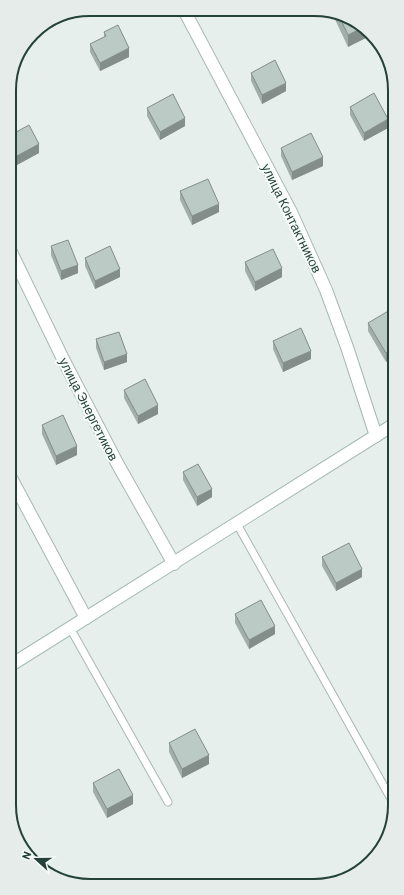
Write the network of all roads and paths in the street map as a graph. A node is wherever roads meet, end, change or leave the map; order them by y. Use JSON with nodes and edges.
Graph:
{"nodes":[{"id":1,"x":187,"y":16,"type":"edge"},
{"id":2,"x":16,"y":262,"type":"edge"},
{"id":3,"x":388,"y":428,"type":"edge"},
{"id":4,"x":376,"y":436,"type":"junction"},
{"id":5,"x":16,"y":487,"type":"edge"},
{"id":6,"x":236,"y":524,"type":"junction"},
{"id":7,"x":174,"y":564,"type":"junction"},
{"id":8,"x":86,"y":618,"type":"junction"},
{"id":9,"x":70,"y":628,"type":"junction"},
{"id":10,"x":16,"y":662,"type":"edge"},
{"id":11,"x":388,"y":794,"type":"edge"},
{"id":12,"x":168,"y":802,"type":"dead end"}],
"edges":[{"from":1,"to":4,"type":"street","name":"улица Контактников"},
{"from":2,"to":7,"type":"street","name":"улица Энергетиков"},
{"from":3,"to":4,"type":"street"},
{"from":4,"to":6,"type":"street"},
{"from":5,"to":8,"type":"street"},
{"from":6,"to":7,"type":"street"},
{"from":6,"to":11,"type":"lane"},
{"from":7,"to":8,"type":"street"},
{"from":8,"to":9,"type":"street"},
{"from":9,"to":10,"type":"street"},
{"from":9,"to":12,"type":"lane"}]}
